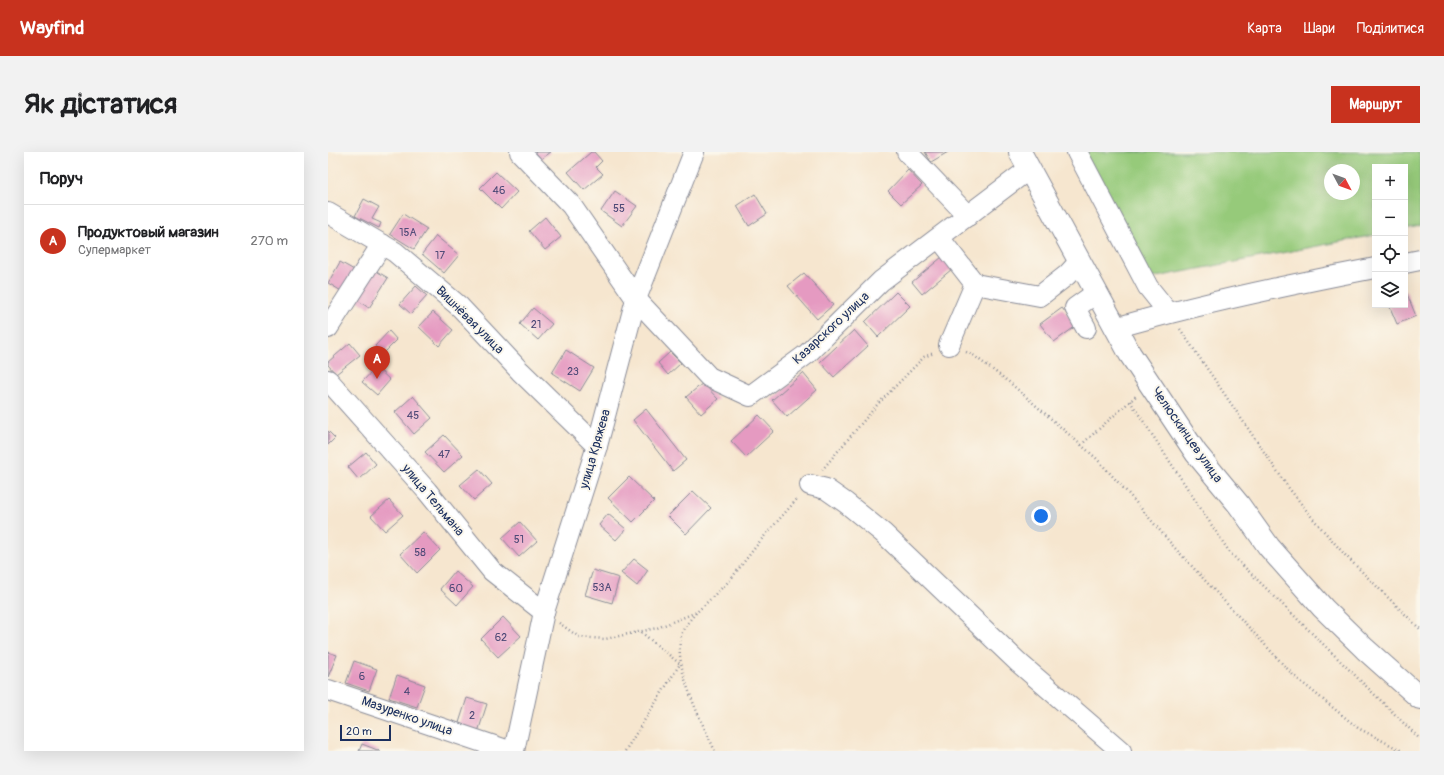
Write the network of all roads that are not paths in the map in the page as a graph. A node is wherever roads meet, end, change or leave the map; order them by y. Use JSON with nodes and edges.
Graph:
{"nodes":[{"id":1,"x":520,"y":152,"type":"edge"},
{"id":2,"x":694,"y":152,"type":"edge"},
{"id":3,"x":906,"y":152,"type":"edge"},
{"id":4,"x":1077,"y":152,"type":"edge"},
{"id":5,"x":1024,"y":160,"type":"edge"},
{"id":6,"x":328,"y":213,"type":"edge"},
{"id":7,"x":968,"y":216,"type":"junction"},
{"id":8,"x":940,"y":238,"type":"junction"},
{"id":9,"x":382,"y":244,"type":"junction"},
{"id":10,"x":1420,"y":260,"type":"edge"},
{"id":11,"x":1408,"y":262,"type":"edge"},
{"id":12,"x":1073,"y":268,"type":"junction"},
{"id":13,"x":1372,"y":269,"type":"edge"},
{"id":14,"x":975,"y":284,"type":"junction"},
{"id":15,"x":1090,"y":297,"type":"junction"},
{"id":16,"x":636,"y":299,"type":"junction"},
{"id":17,"x":1168,"y":312,"type":"junction"},
{"id":18,"x":328,"y":328,"type":"edge"},
{"id":19,"x":1086,"y":328,"type":"dead end"},
{"id":20,"x":1115,"y":328,"type":"junction"},
{"id":21,"x":949,"y":345,"type":"road end"},
{"id":22,"x":328,"y":380,"type":"edge"},
{"id":23,"x":597,"y":446,"type":"junction"},
{"id":24,"x":810,"y":485,"type":"road end"},
{"id":25,"x":544,"y":612,"type":"junction"},
{"id":26,"x":328,"y":690,"type":"edge"},
{"id":27,"x":1420,"y":698,"type":"edge"},
{"id":28,"x":508,"y":751,"type":"edge"},
{"id":29,"x":514,"y":751,"type":"edge"},
{"id":30,"x":1121,"y":751,"type":"edge"}],
"edges":[{"from":1,"to":16,"type":"street","name":"Казарского улица"},
{"from":2,"to":16,"type":"street","name":"улица Кряжева"},
{"from":3,"to":7,"type":"street"},
{"from":4,"to":17,"type":"street"},
{"from":5,"to":7,"type":"street","name":"Казарского улица"},
{"from":5,"to":12,"type":"main road","name":"Челюскинцев улица"},
{"from":6,"to":9,"type":"street","name":"Вишнёвая улица"},
{"from":7,"to":8,"type":"street","name":"Казарского улица"},
{"from":8,"to":14,"type":"street"},
{"from":8,"to":16,"type":"street","name":"Казарского улица"},
{"from":9,"to":18,"type":"street"},
{"from":9,"to":23,"type":"street","name":"Вишнёвая улица"},
{"from":10,"to":11,"type":"street"},
{"from":12,"to":14,"type":"street"},
{"from":12,"to":15,"type":"main road","name":"Челюскинцев улица"},
{"from":13,"to":17,"type":"street"},
{"from":14,"to":21,"type":"street"},
{"from":15,"to":19,"type":"street"},
{"from":15,"to":20,"type":"main road","name":"Челюскинцев улица"},
{"from":16,"to":23,"type":"street","name":"улица Кряжева"},
{"from":17,"to":20,"type":"street"},
{"from":20,"to":27,"type":"main road","name":"Челюскинцев улица"},
{"from":22,"to":25,"type":"street","name":"улица Тельмана"},
{"from":23,"to":25,"type":"street","name":"улица Кряжева"},
{"from":24,"to":30,"type":"street"},
{"from":25,"to":29,"type":"street","name":"улица Кряжева"},
{"from":26,"to":28,"type":"street","name":"Мазуренко улица"}]}
